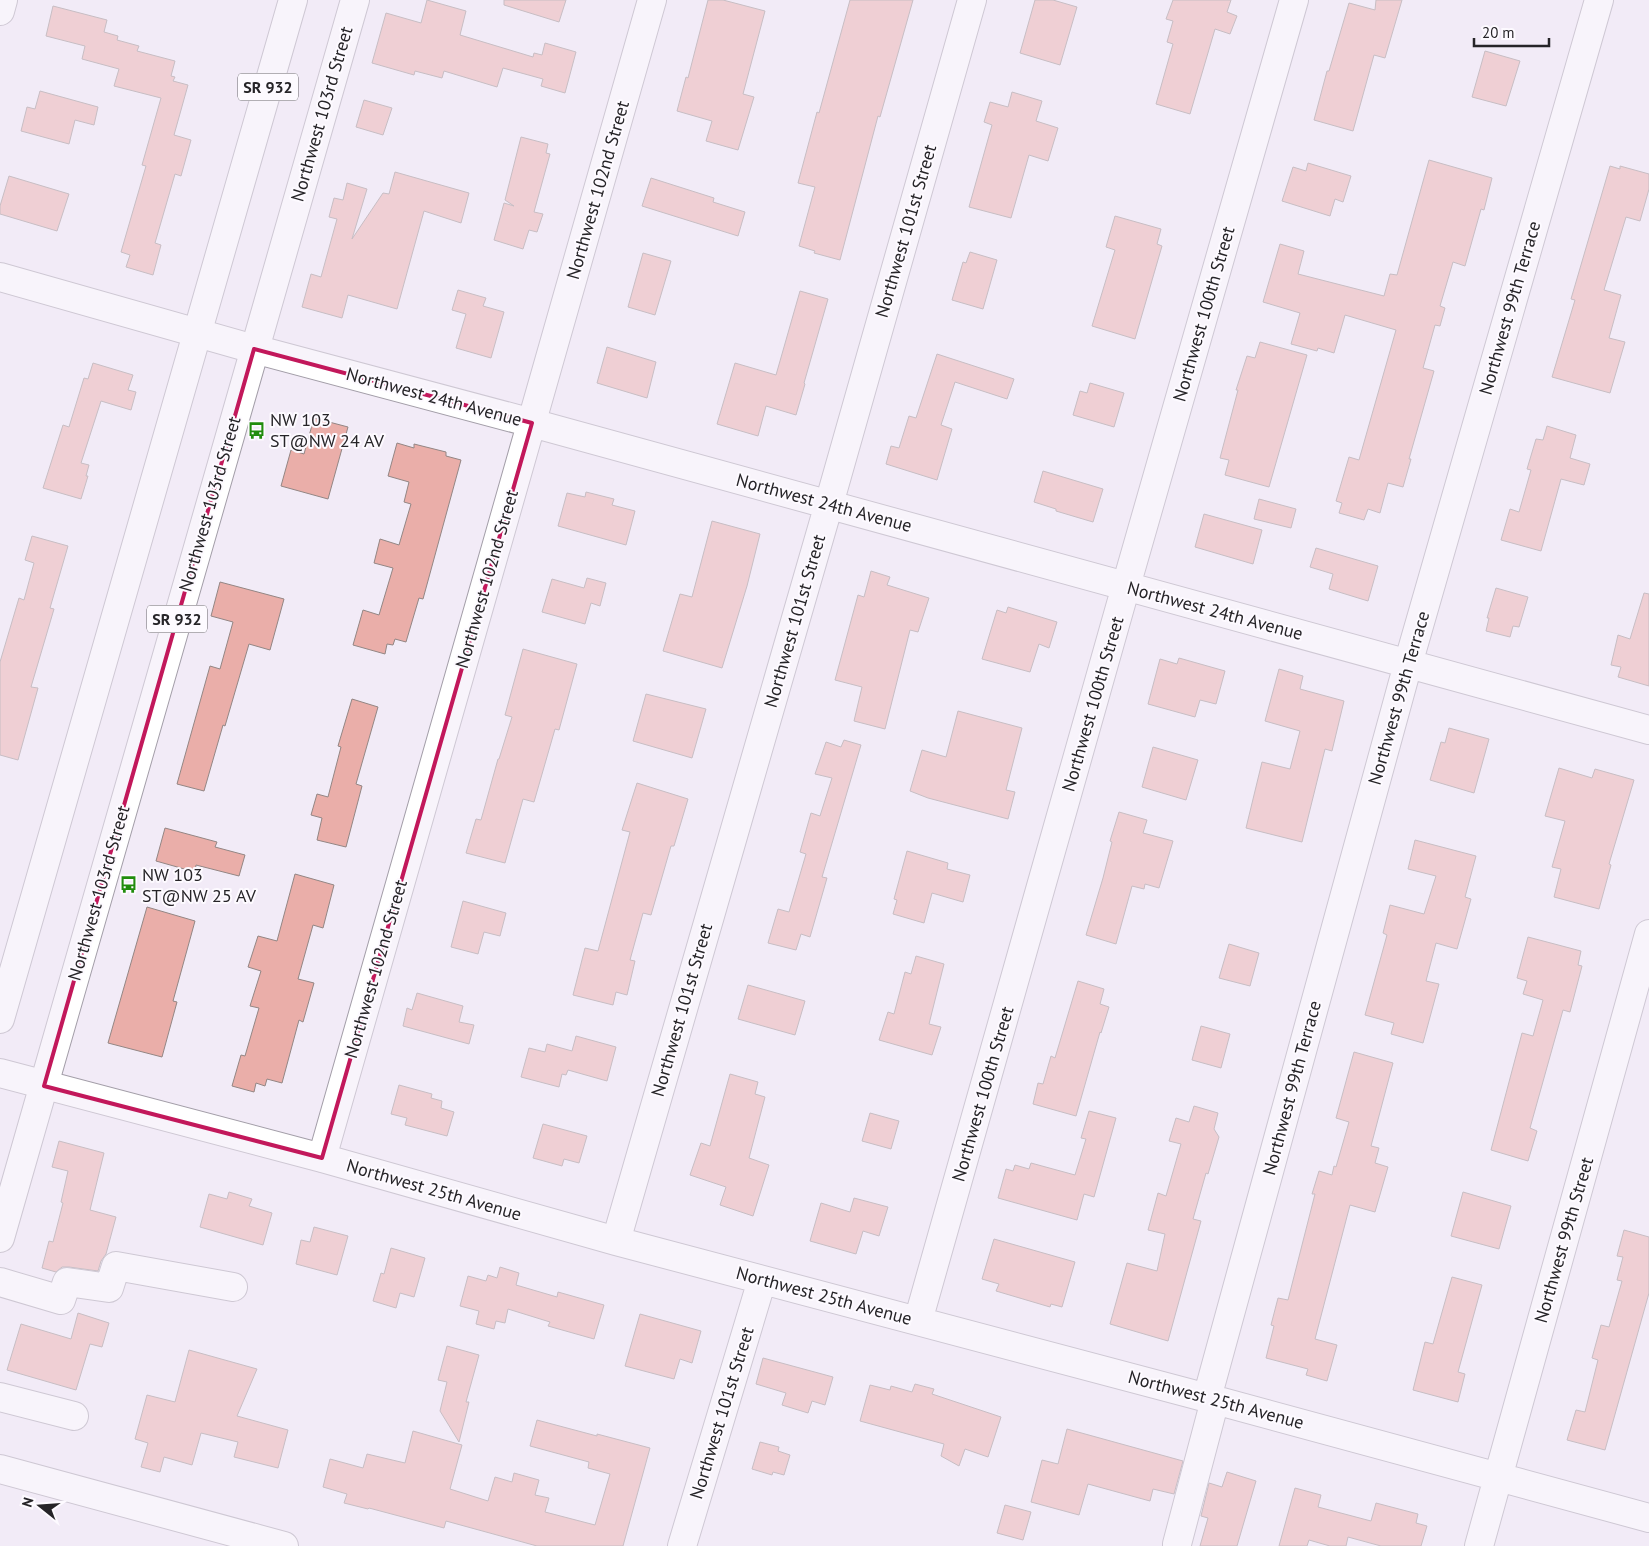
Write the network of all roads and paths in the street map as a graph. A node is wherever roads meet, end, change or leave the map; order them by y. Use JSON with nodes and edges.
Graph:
{"nodes":[{"id":1,"x":3,"y":0,"type":"edge"},
{"id":2,"x":293,"y":0,"type":"edge"},
{"id":3,"x":355,"y":0,"type":"edge"},
{"id":4,"x":652,"y":0,"type":"edge"},
{"id":5,"x":972,"y":0,"type":"edge"},
{"id":6,"x":1294,"y":0,"type":"edge"},
{"id":7,"x":1599,"y":0,"type":"edge"},
{"id":8,"x":0,"y":11,"type":"edge"},
{"id":9,"x":0,"y":277,"type":"edge"},
{"id":10,"x":198,"y":333,"type":"junction"},
{"id":11,"x":254,"y":349,"type":"junction"},
{"id":12,"x":532,"y":423,"type":"junction"},
{"id":13,"x":829,"y":504,"type":"junction"},
{"id":14,"x":1126,"y":586,"type":"junction"},
{"id":15,"x":1408,"y":664,"type":"junction"},
{"id":16,"x":1649,"y":730,"type":"edge"},
{"id":17,"x":1649,"y":934,"type":"edge"},
{"id":18,"x":0,"y":1019,"type":"edge"},
{"id":19,"x":0,"y":1073,"type":"edge"},
{"id":20,"x":44,"y":1086,"type":"junction"},
{"id":21,"x":322,"y":1158,"type":"junction"},
{"id":22,"x":0,"y":1238,"type":"edge"},
{"id":23,"x":616,"y":1241,"type":"junction"},
{"id":24,"x":762,"y":1280,"type":"junction"},
{"id":25,"x":0,"y":1282,"type":"edge"},
{"id":26,"x":233,"y":1287,"type":"dead end"},
{"id":27,"x":918,"y":1322,"type":"junction"},
{"id":28,"x":0,"y":1397,"type":"edge"},
{"id":29,"x":1211,"y":1399,"type":"junction"},
{"id":30,"x":74,"y":1416,"type":"dead end"},
{"id":31,"x":0,"y":1469,"type":"edge"},
{"id":32,"x":1498,"y":1477,"type":"junction"},
{"id":33,"x":1649,"y":1518,"type":"edge"},
{"id":34,"x":1177,"y":1544,"type":"dead end"},
{"id":35,"x":284,"y":1546,"type":"edge"},
{"id":36,"x":682,"y":1546,"type":"edge"},
{"id":37,"x":1478,"y":1546,"type":"edge"}],
"edges":[{"from":1,"to":8,"type":"street"},
{"from":2,"to":10,"type":"street","number":"SR 932"},
{"from":3,"to":11,"type":"street","name":"Northwest 103rd Street","number":"SR 932"},
{"from":4,"to":12,"type":"street","name":"Northwest 102nd Street"},
{"from":5,"to":13,"type":"street","name":"Northwest 101st Street"},
{"from":6,"to":14,"type":"street","name":"Northwest 100th Street"},
{"from":7,"to":15,"type":"street","name":"Northwest 99th Terrace"},
{"from":9,"to":10,"type":"street","name":"Northwest 24th Avenue"},
{"from":10,"to":11,"type":"street","name":"Northwest 24th Avenue"},
{"from":10,"to":18,"type":"street","number":"SR 932"},
{"from":11,"to":12,"type":"street","name":"Northwest 24th Avenue"},
{"from":11,"to":20,"type":"street","name":"Northwest 103rd Street","number":"SR 932"},
{"from":12,"to":13,"type":"street","name":"Northwest 24th Avenue"},
{"from":12,"to":21,"type":"street","name":"Northwest 102nd Street"},
{"from":13,"to":14,"type":"street","name":"Northwest 24th Avenue"},
{"from":13,"to":23,"type":"street","name":"Northwest 101st Street"},
{"from":14,"to":15,"type":"street","name":"Northwest 24th Avenue"},
{"from":14,"to":27,"type":"street","name":"Northwest 100th Street"},
{"from":15,"to":16,"type":"street","name":"Northwest 24th Avenue"},
{"from":15,"to":29,"type":"street","name":"Northwest 99th Terrace"},
{"from":17,"to":32,"type":"street","name":"Northwest 99th Street"},
{"from":19,"to":20,"type":"street","name":"Northwest 25th Avenue"},
{"from":20,"to":21,"type":"street","name":"Northwest 25th Avenue"},
{"from":20,"to":22,"type":"street","name":"Northwest 103rd Street","number":"SR 932"},
{"from":21,"to":23,"type":"street","name":"Northwest 25th Avenue"},
{"from":23,"to":24,"type":"street","name":"Northwest 25th Avenue"},
{"from":24,"to":27,"type":"street","name":"Northwest 25th Avenue"},
{"from":24,"to":36,"type":"street","name":"Northwest 101st Street"},
{"from":25,"to":26,"type":"street"},
{"from":27,"to":29,"type":"street","name":"Northwest 25th Avenue"},
{"from":28,"to":30,"type":"street"},
{"from":29,"to":32,"type":"street","name":"Northwest 25th Avenue"},
{"from":29,"to":34,"type":"street","name":"Northwest 99th Terrace"},
{"from":31,"to":35,"type":"street"},
{"from":32,"to":33,"type":"street","name":"Northwest 25th Avenue"},
{"from":32,"to":37,"type":"street","name":"Northwest 99th Street"}]}
